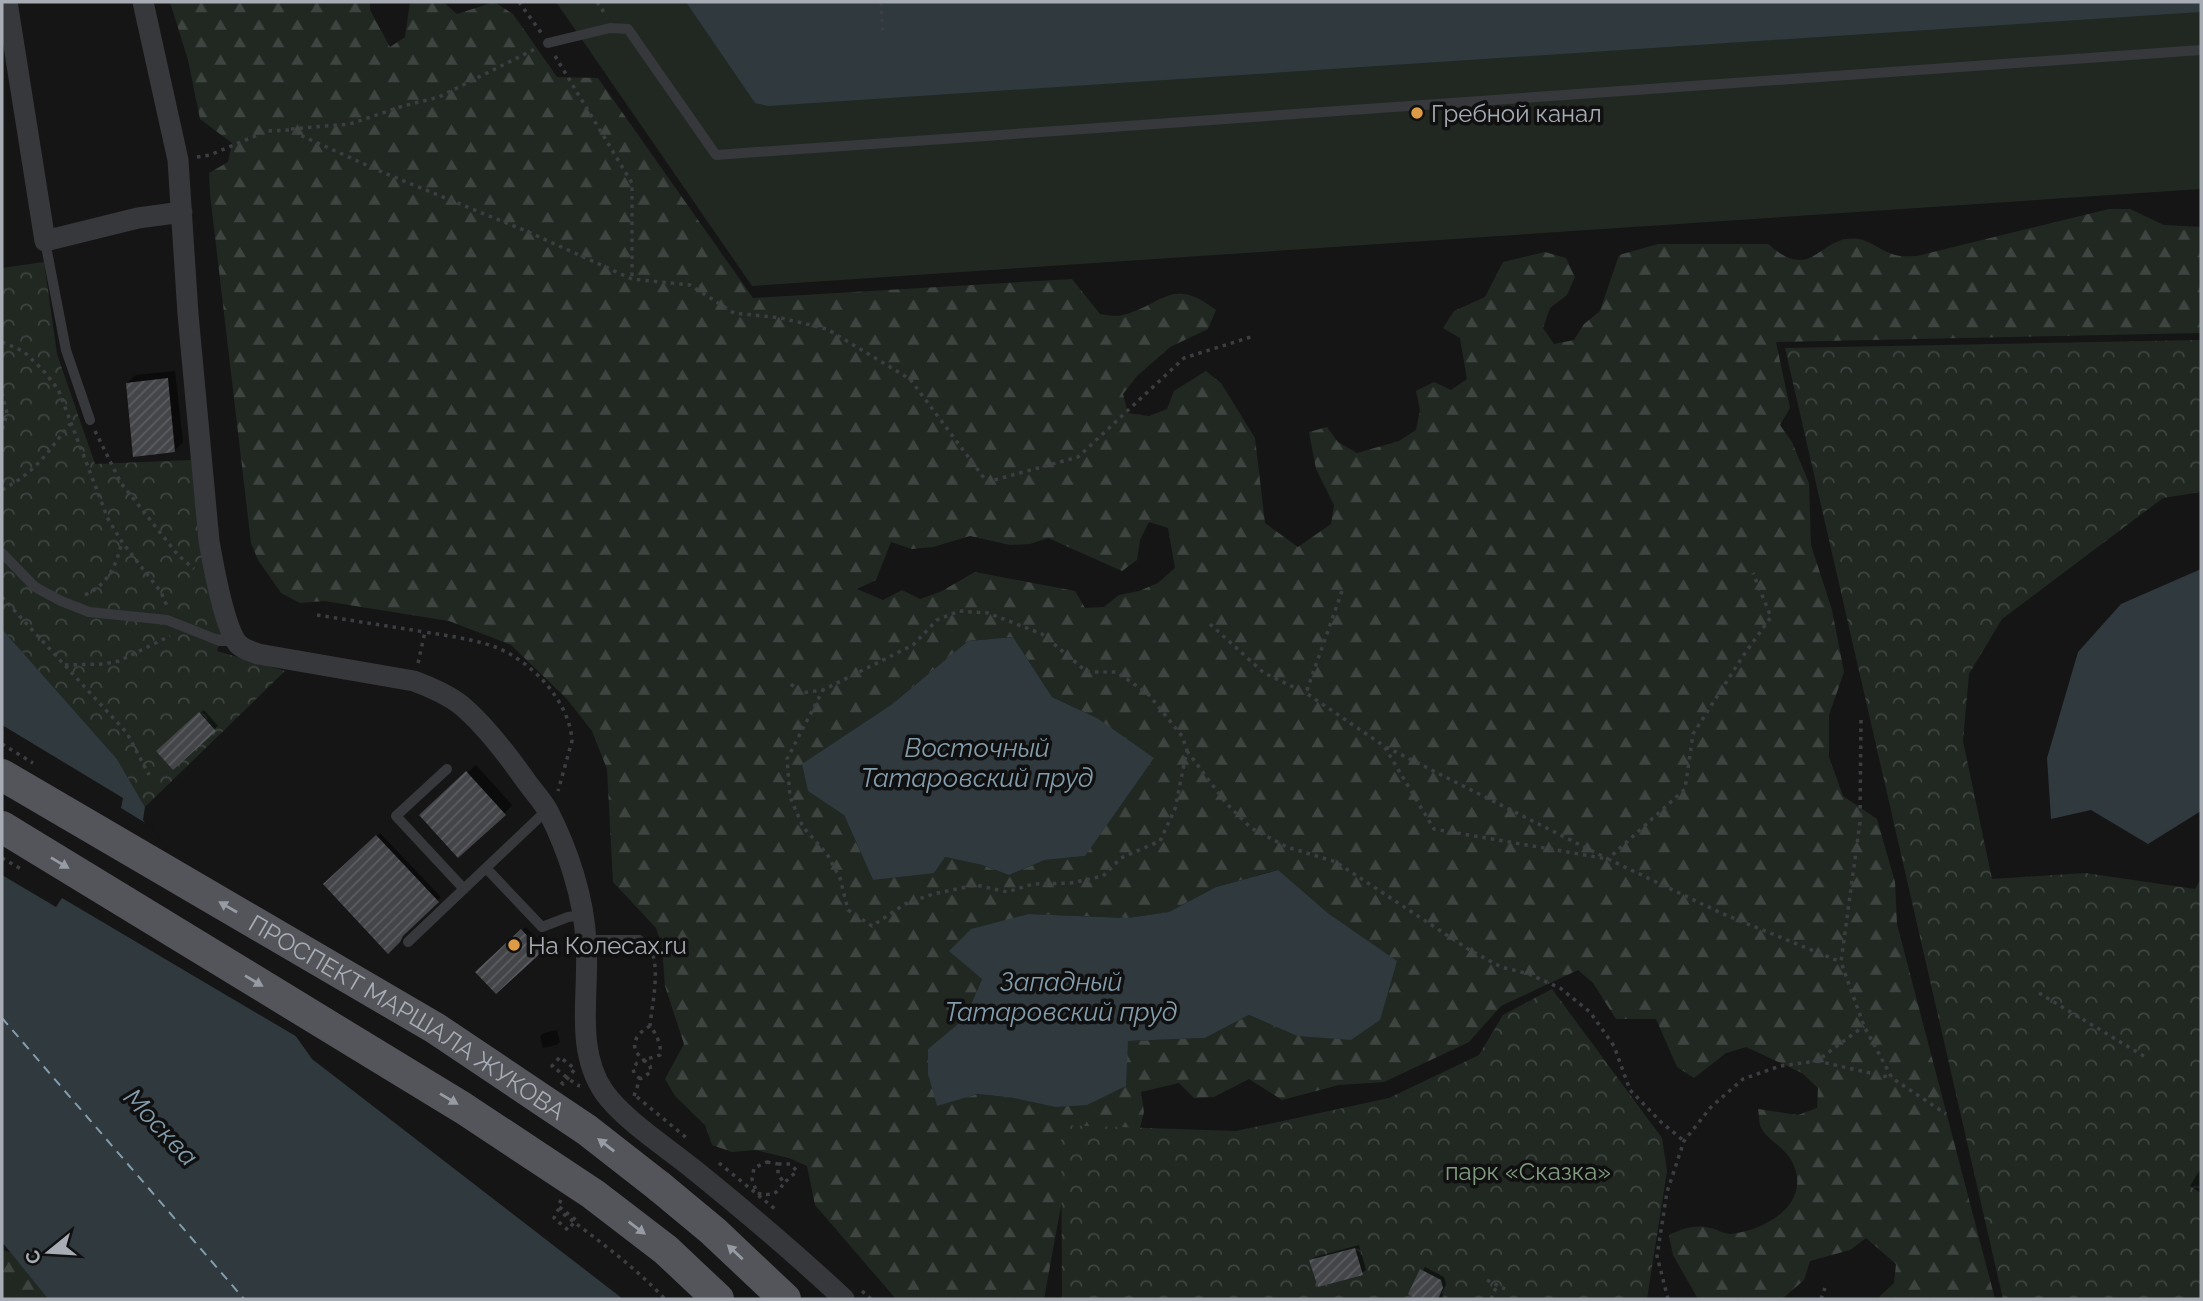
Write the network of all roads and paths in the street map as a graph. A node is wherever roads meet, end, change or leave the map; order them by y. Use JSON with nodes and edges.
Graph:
{"nodes":[{"id":1,"x":143,"y":2,"type":"edge"},
{"id":2,"x":519,"y":2,"type":"edge"},
{"id":3,"x":881,"y":2,"type":"edge"},
{"id":4,"x":5,"y":3,"type":"edge"},
{"id":5,"x":883,"y":36,"type":"dead end"},
{"id":6,"x":548,"y":43,"type":"junction"},
{"id":7,"x":2201,"y":51,"type":"edge"},
{"id":8,"x":289,"y":130,"type":"junction"},
{"id":9,"x":178,"y":160,"type":"junction"},
{"id":10,"x":182,"y":212,"type":"junction"},
{"id":11,"x":45,"y":241,"type":"junction"},
{"id":12,"x":632,"y":279,"type":"junction"},
{"id":13,"x":1254,"y":336,"type":"dead end"},
{"id":14,"x":2,"y":342,"type":"edge"},
{"id":15,"x":2,"y":393,"type":"edge"},
{"id":16,"x":90,"y":420,"type":"joint"},
{"id":17,"x":70,"y":424,"type":"junction"},
{"id":18,"x":2,"y":431,"type":"edge"},
{"id":19,"x":2,"y":489,"type":"edge"},
{"id":20,"x":122,"y":542,"type":"junction"},
{"id":21,"x":2,"y":553,"type":"edge"},
{"id":22,"x":1753,"y":573,"type":"dead end"},
{"id":23,"x":1342,"y":590,"type":"dead end"},
{"id":24,"x":221,"y":593,"type":"junction"},
{"id":25,"x":2,"y":597,"type":"edge"},
{"id":26,"x":61,"y":601,"type":"junction"},
{"id":27,"x":317,"y":615,"type":"dead end"},
{"id":28,"x":167,"y":620,"type":"junction"},
{"id":29,"x":1210,"y":624,"type":"dead end"},
{"id":30,"x":185,"y":629,"type":"junction"},
{"id":31,"x":425,"y":632,"type":"junction"},
{"id":32,"x":236,"y":641,"type":"junction"},
{"id":33,"x":64,"y":665,"type":"junction"},
{"id":34,"x":414,"y":681,"type":"junction"},
{"id":35,"x":791,"y":684,"type":"dead end"},
{"id":36,"x":822,"y":690,"type":"junction"},
{"id":37,"x":1307,"y":693,"type":"junction"},
{"id":38,"x":1861,"y":720,"type":"dead end"},
{"id":39,"x":1384,"y":746,"type":"junction"},
{"id":40,"x":1187,"y":750,"type":"junction"},
{"id":41,"x":447,"y":769,"type":"dead end"},
{"id":42,"x":2,"y":775,"type":"edge"},
{"id":43,"x":149,"y":775,"type":"dead end"},
{"id":44,"x":552,"y":803,"type":"junction"},
{"id":45,"x":2,"y":827,"type":"edge"},
{"id":46,"x":1608,"y":859,"type":"junction"},
{"id":47,"x":486,"y":868,"type":"junction"},
{"id":48,"x":464,"y":889,"type":"junction"},
{"id":49,"x":583,"y":915,"type":"junction"},
{"id":50,"x":586,"y":940,"type":"junction"},
{"id":51,"x":639,"y":940,"type":"joint"},
{"id":52,"x":408,"y":942,"type":"dead end"},
{"id":53,"x":1841,"y":962,"type":"junction"},
{"id":54,"x":2039,"y":993,"type":"dead end"},
{"id":55,"x":650,"y":1026,"type":"junction"},
{"id":56,"x":1864,"y":1026,"type":"junction"},
{"id":57,"x":2147,"y":1058,"type":"dead end"},
{"id":58,"x":644,"y":1060,"type":"junction"},
{"id":59,"x":1817,"y":1061,"type":"junction"},
{"id":60,"x":1892,"y":1078,"type":"junction"},
{"id":61,"x":556,"y":1079,"type":"dead end"},
{"id":62,"x":640,"y":1079,"type":"junction"},
{"id":63,"x":578,"y":1085,"type":"dead end"},
{"id":64,"x":634,"y":1096,"type":"dead end"},
{"id":65,"x":1946,"y":1114,"type":"dead end"},
{"id":66,"x":1684,"y":1141,"type":"junction"},
{"id":67,"x":778,"y":1164,"type":"junction"},
{"id":68,"x":784,"y":1183,"type":"junction"},
{"id":69,"x":558,"y":1206,"type":"dead end"},
{"id":70,"x":1487,"y":1280,"type":"dead end"},
{"id":71,"x":1497,"y":1285,"type":"junction"},
{"id":72,"x":1825,"y":1288,"type":"dead end"},
{"id":73,"x":1505,"y":1289,"type":"dead end"},
{"id":74,"x":665,"y":1299,"type":"edge"},
{"id":75,"x":718,"y":1299,"type":"edge"},
{"id":76,"x":785,"y":1299,"type":"edge"},
{"id":77,"x":844,"y":1299,"type":"edge"},
{"id":78,"x":1491,"y":1299,"type":"edge"},
{"id":79,"x":1668,"y":1299,"type":"edge"},
{"id":80,"x":1821,"y":1299,"type":"edge"}],
"edges":[{"from":1,"to":9,"type":"street"},
{"from":2,"to":6,"type":"path"},
{"from":3,"to":5,"type":"path"},
{"from":4,"to":11,"type":"street"},
{"from":6,"to":7,"type":"lane"},
{"from":6,"to":8,"type":"path"},
{"from":6,"to":12,"type":"path"},
{"from":8,"to":9,"type":"path"},
{"from":8,"to":12,"type":"path"},
{"from":9,"to":10,"type":"street"},
{"from":10,"to":11,"type":"street"},
{"from":10,"to":24,"type":"street"},
{"from":11,"to":16,"type":"lane"},
{"from":12,"to":13,"type":"path"},
{"from":14,"to":17,"type":"path"},
{"from":15,"to":18,"type":"path"},
{"from":16,"to":24,"type":"path"},
{"from":17,"to":19,"type":"path"},
{"from":17,"to":20,"type":"path"},
{"from":20,"to":26,"type":"path"},
{"from":20,"to":28,"type":"path"},
{"from":21,"to":26,"type":"lane"},
{"from":22,"to":46,"type":"path"},
{"from":23,"to":37,"type":"path"},
{"from":24,"to":32,"type":"street"},
{"from":25,"to":33,"type":"path"},
{"from":26,"to":28,"type":"lane"},
{"from":27,"to":31,"type":"path"},
{"from":28,"to":30,"type":"lane"},
{"from":29,"to":37,"type":"path"},
{"from":30,"to":32,"type":"lane"},
{"from":30,"to":33,"type":"path"},
{"from":31,"to":34,"type":"path"},
{"from":31,"to":44,"type":"path"},
{"from":32,"to":34,"type":"street"},
{"from":33,"to":43,"type":"path"},
{"from":34,"to":44,"type":"street"},
{"from":35,"to":36,"type":"path"},
{"from":36,"to":40,"type":"path"},
{"from":36,"to":40,"type":"path"},
{"from":37,"to":39,"type":"path"},
{"from":38,"to":53,"type":"path"},
{"from":39,"to":46,"type":"path"},
{"from":39,"to":46,"type":"path"},
{"from":40,"to":66,"type":"path"},
{"from":41,"to":48,"type":"lane"},
{"from":76,"to":42,"type":"main road","name":"ПРОСПЕКТ МАРШАЛА ЖУКОВА","one_way":true,"bridge":true},
{"from":44,"to":47,"type":"lane"},
{"from":44,"to":49,"type":"street"},
{"from":45,"to":75,"type":"main road","name":"ПРОСПЕКТ МАРШАЛА ЖУКОВА","one_way":true,"bridge":true},
{"from":46,"to":53,"type":"path"},
{"from":47,"to":48,"type":"lane"},
{"from":47,"to":49,"type":"lane"},
{"from":48,"to":52,"type":"lane"},
{"from":49,"to":50,"type":"street"},
{"from":50,"to":51,"type":"lane"},
{"from":50,"to":77,"type":"street"},
{"from":51,"to":55,"type":"path"},
{"from":53,"to":56,"type":"path"},
{"from":54,"to":57,"type":"path"},
{"from":55,"to":58,"type":"path"},
{"from":55,"to":58,"type":"path"},
{"from":56,"to":59,"type":"path"},
{"from":56,"to":60,"type":"path"},
{"from":58,"to":62,"type":"path"},
{"from":58,"to":62,"type":"path"},
{"from":59,"to":60,"type":"path"},
{"from":59,"to":66,"type":"path"},
{"from":60,"to":65,"type":"path"},
{"from":61,"to":63,"type":"path"},
{"from":62,"to":64,"type":"path"},
{"from":66,"to":79,"type":"path"},
{"from":67,"to":68,"type":"path"},
{"from":67,"to":68,"type":"path"},
{"from":67,"to":68,"type":"path"},
{"from":69,"to":74,"type":"path"},
{"from":70,"to":71,"type":"path"},
{"from":71,"to":73,"type":"path"},
{"from":71,"to":78,"type":"path"},
{"from":72,"to":80,"type":"path"}]}
